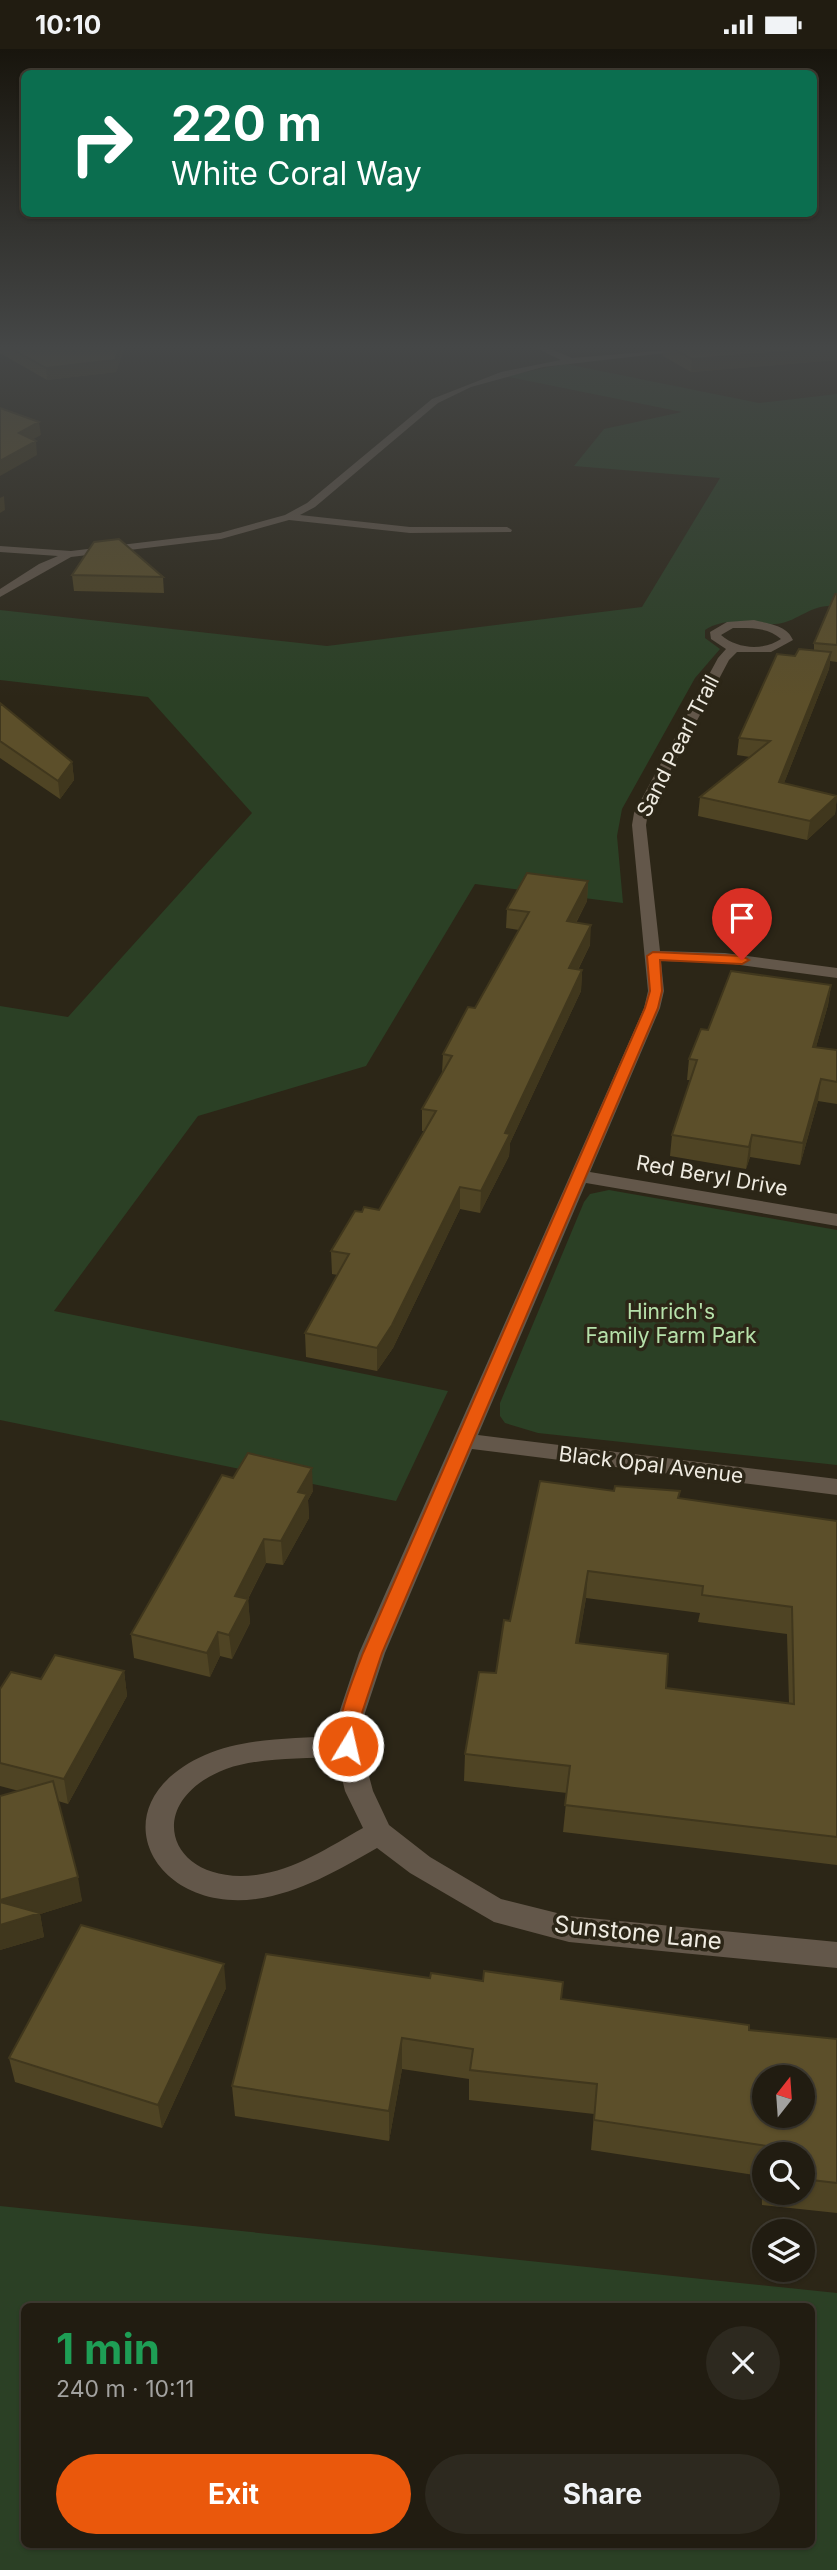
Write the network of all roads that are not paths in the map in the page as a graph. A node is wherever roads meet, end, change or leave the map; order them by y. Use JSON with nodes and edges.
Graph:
{"nodes":[{"id":1,"x":363,"y":462,"type":"edge"},
{"id":2,"x":289,"y":517,"type":"junction"},
{"id":3,"x":508,"y":530,"type":"dead end"},
{"id":4,"x":0,"y":549,"type":"edge"},
{"id":5,"x":71,"y":554,"type":"junction"},
{"id":6,"x":0,"y":594,"type":"edge"},
{"id":7,"x":736,"y":647,"type":"junction"},
{"id":8,"x":653,"y":956,"type":"junction"},
{"id":9,"x":837,"y":973,"type":"edge"},
{"id":10,"x":580,"y":1176,"type":"junction"},
{"id":11,"x":837,"y":1220,"type":"edge"},
{"id":12,"x":465,"y":1441,"type":"junction"},
{"id":13,"x":837,"y":1487,"type":"edge"},
{"id":14,"x":348,"y":1746,"type":"junction"},
{"id":15,"x":379,"y":1833,"type":"junction"},
{"id":16,"x":837,"y":1955,"type":"edge"}],
"edges":[{"from":1,"to":2,"type":"street"},
{"from":2,"to":3,"type":"street"},
{"from":2,"to":5,"type":"street"},
{"from":4,"to":5,"type":"street"},
{"from":5,"to":6,"type":"street"},
{"from":7,"to":7,"type":"street"},
{"from":7,"to":8,"type":"street","name":"Sand Pearl Trail"},
{"from":8,"to":9,"type":"street"},
{"from":8,"to":10,"type":"street","name":"Sand Pearl Trail"},
{"from":10,"to":11,"type":"street","name":"Red Beryl Drive"},
{"from":10,"to":12,"type":"street","name":"Sand Pearl Trail"},
{"from":12,"to":13,"type":"street","name":"Black Opal Avenue"},
{"from":12,"to":14,"type":"street","name":"Sand Pearl Trail"},
{"from":14,"to":15,"type":"street","name":"Sand Pearl Trail"},
{"from":14,"to":15,"type":"street"},
{"from":15,"to":16,"type":"street","name":"Sunstone Lane"}]}
